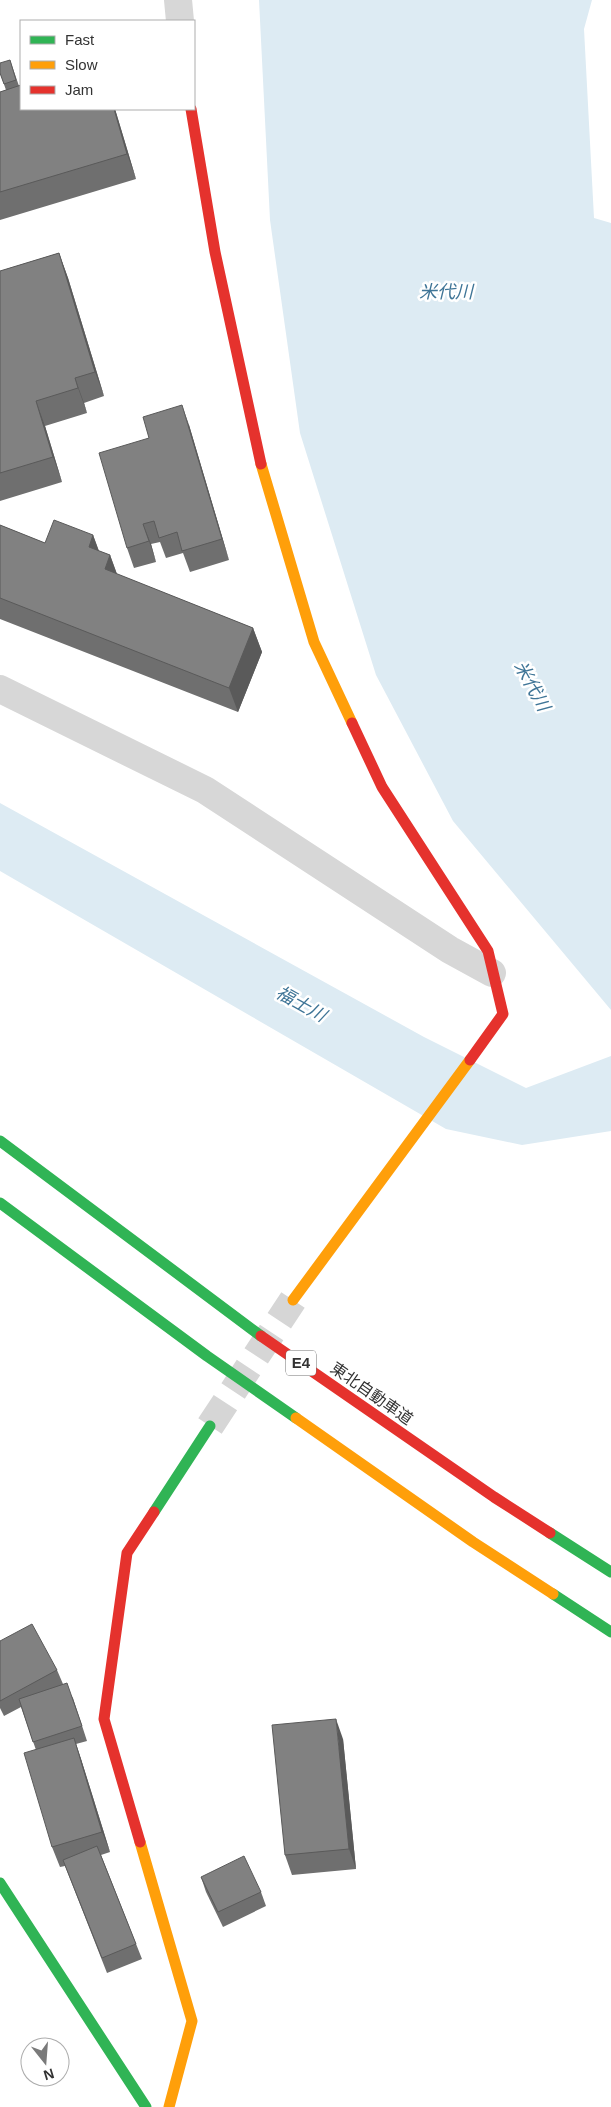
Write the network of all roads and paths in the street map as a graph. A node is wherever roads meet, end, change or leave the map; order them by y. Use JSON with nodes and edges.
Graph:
{"nodes":[{"id":1,"x":178,"y":0,"type":"edge"},
{"id":2,"x":180,"y":20,"type":"edge"},
{"id":3,"x":191,"y":110,"type":"edge"},
{"id":4,"x":0,"y":689,"type":"edge"},
{"id":5,"x":492,"y":973,"type":"junction"},
{"id":6,"x":0,"y":1141,"type":"edge"},
{"id":7,"x":0,"y":1203,"type":"edge"},
{"id":8,"x":293,"y":1300,"type":"tunnel mouth"},
{"id":9,"x":210,"y":1426,"type":"tunnel mouth"},
{"id":10,"x":611,"y":1572,"type":"edge"},
{"id":11,"x":611,"y":1632,"type":"edge"},
{"id":12,"x":0,"y":1883,"type":"edge"},
{"id":13,"x":146,"y":2107,"type":"edge"},
{"id":14,"x":170,"y":2107,"type":"edge"}],
"edges":[{"from":1,"to":2,"type":"street"},
{"from":3,"to":5,"type":"main road"},
{"from":4,"to":5,"type":"street"},
{"from":5,"to":8,"type":"main road"},
{"from":6,"to":10,"type":"main road","name":"東北自動車道","number":"E4"},
{"from":7,"to":11,"type":"main road"},
{"from":9,"to":14,"type":"main road"},
{"from":12,"to":13,"type":"main road"}]}
